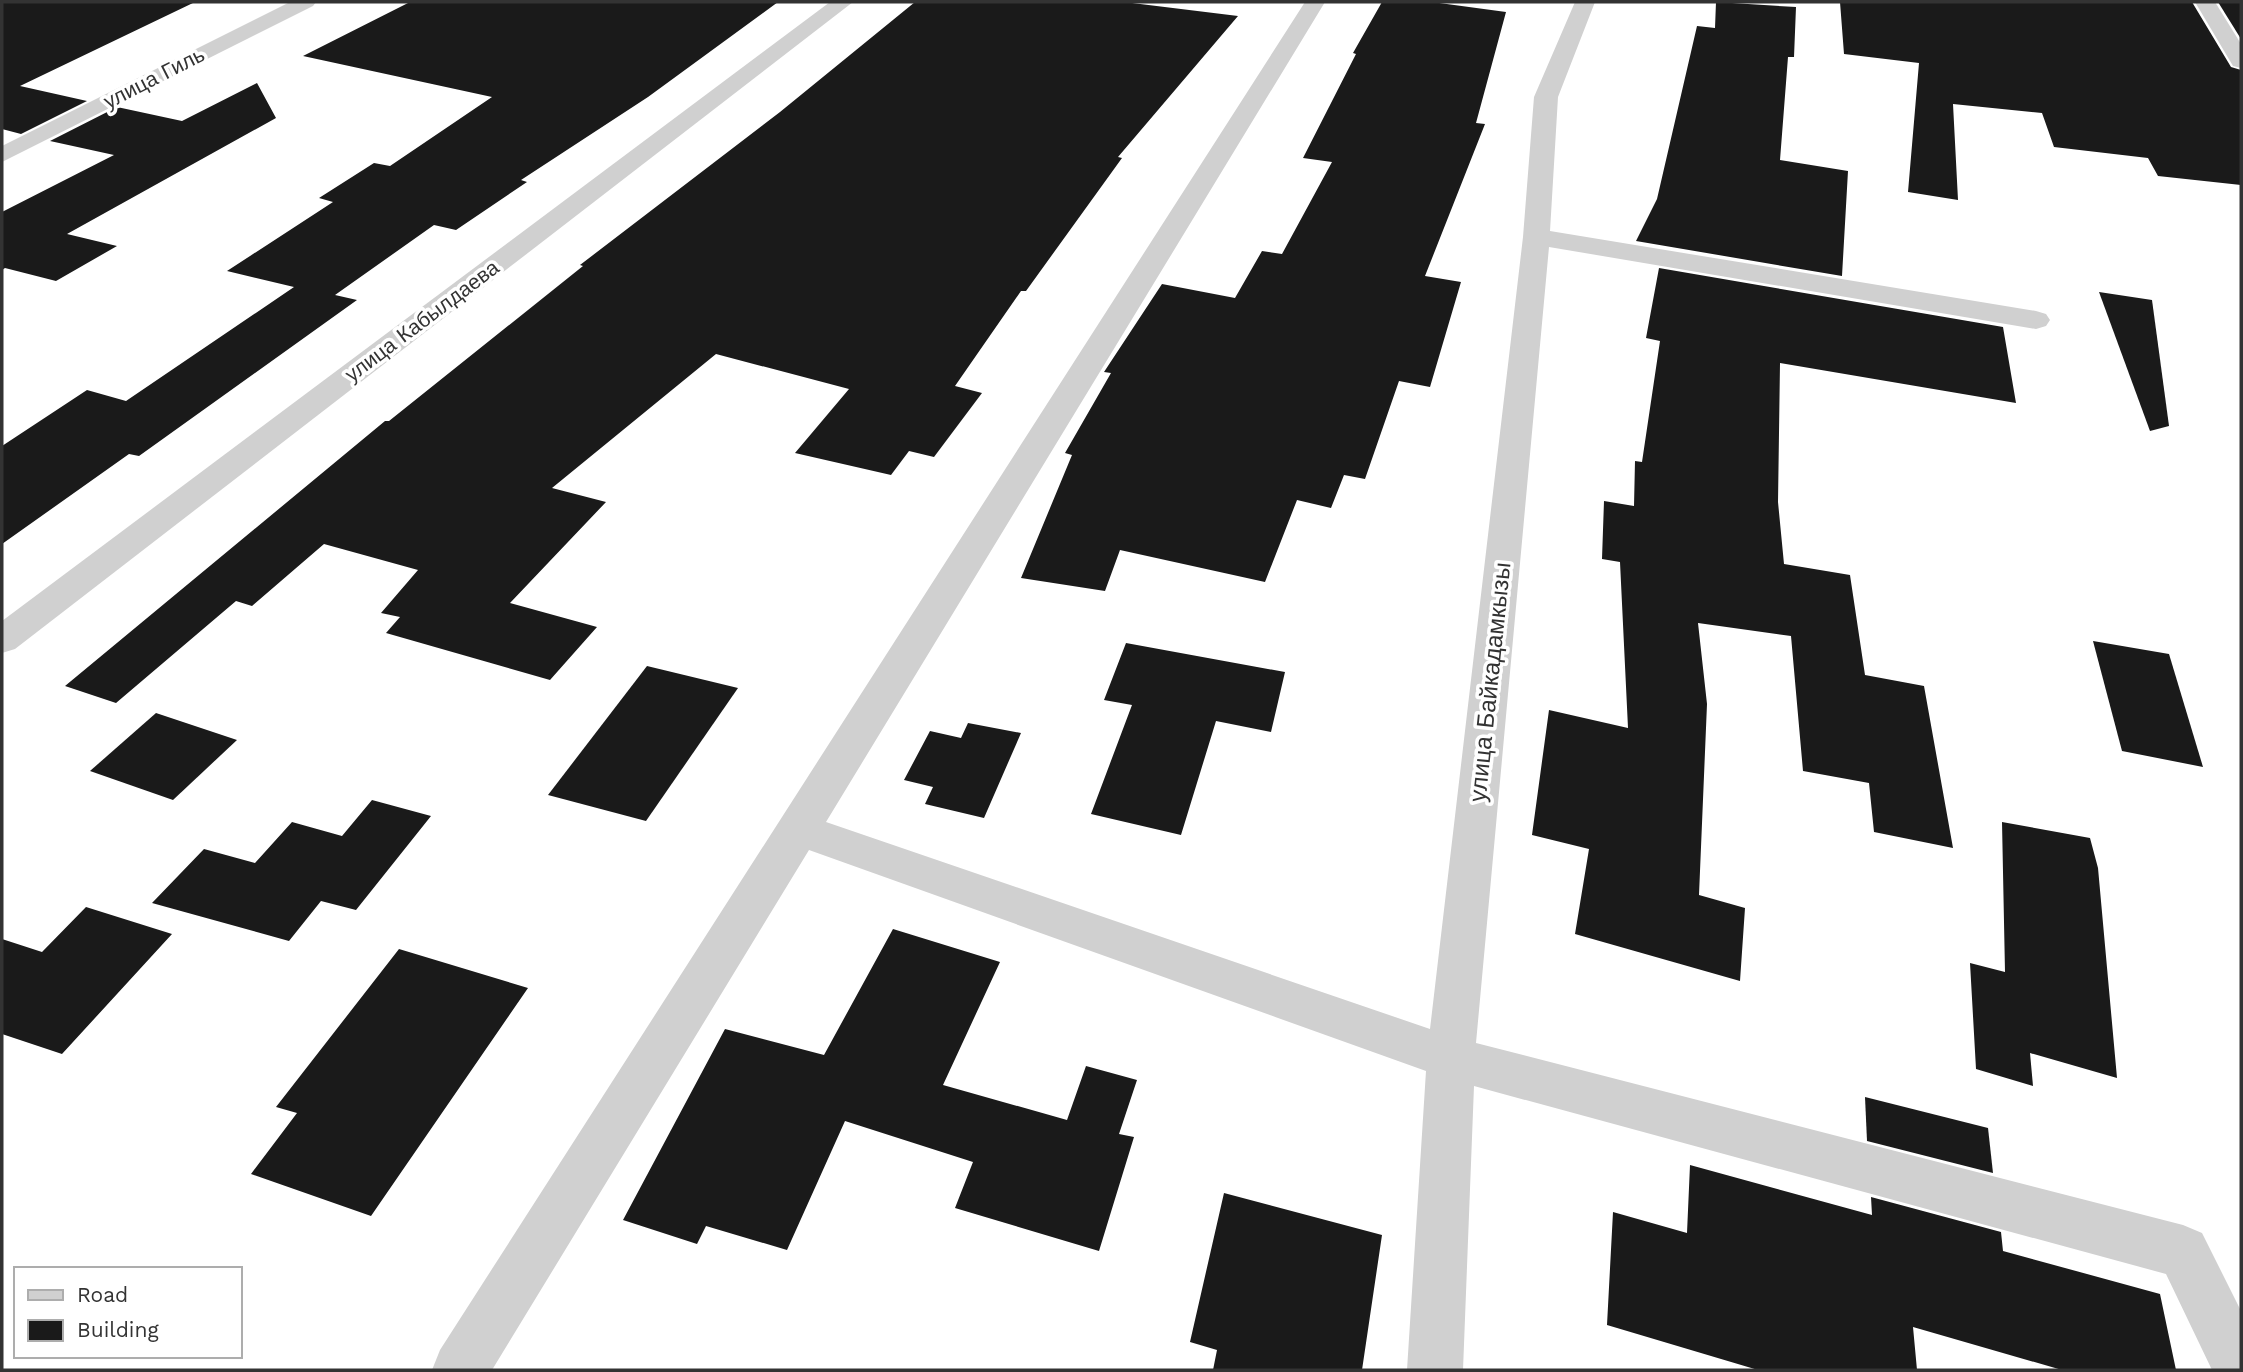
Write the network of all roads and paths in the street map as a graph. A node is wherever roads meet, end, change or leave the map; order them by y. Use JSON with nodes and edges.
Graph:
{"nodes":[{"id":1,"x":306,"y":2,"type":"edge"},
{"id":2,"x":843,"y":2,"type":"edge"},
{"id":3,"x":1315,"y":2,"type":"edge"},
{"id":4,"x":1585,"y":2,"type":"edge"},
{"id":5,"x":2206,"y":2,"type":"edge"},
{"id":6,"x":2241,"y":61,"type":"edge"},
{"id":7,"x":2,"y":155,"type":"edge"},
{"id":8,"x":1536,"y":237,"type":"junction"},
{"id":9,"x":2035,"y":320,"type":"dead end"},
{"id":10,"x":2,"y":640,"type":"edge"},
{"id":11,"x":798,"y":829,"type":"junction"},
{"id":12,"x":1451,"y":1058,"type":"junction"},
{"id":13,"x":460,"y":1370,"type":"edge"},
{"id":14,"x":1434,"y":1370,"type":"edge"},
{"id":15,"x":2241,"y":1370,"type":"edge"}],
"edges":[{"from":1,"to":7,"type":"street","name":"улица Гиль"},
{"from":2,"to":10,"type":"street","name":"улица Кабылдаева"},
{"from":3,"to":11,"type":"street"},
{"from":4,"to":8,"type":"street","name":"улица Байкадамкызы"},
{"from":5,"to":6,"type":"street"},
{"from":8,"to":9,"type":"street"},
{"from":8,"to":12,"type":"street","name":"улица Байкадамкызы"},
{"from":11,"to":12,"type":"street"},
{"from":11,"to":13,"type":"street"},
{"from":12,"to":14,"type":"street","name":"улица Байкадамкызы"},
{"from":12,"to":15,"type":"street"}]}
